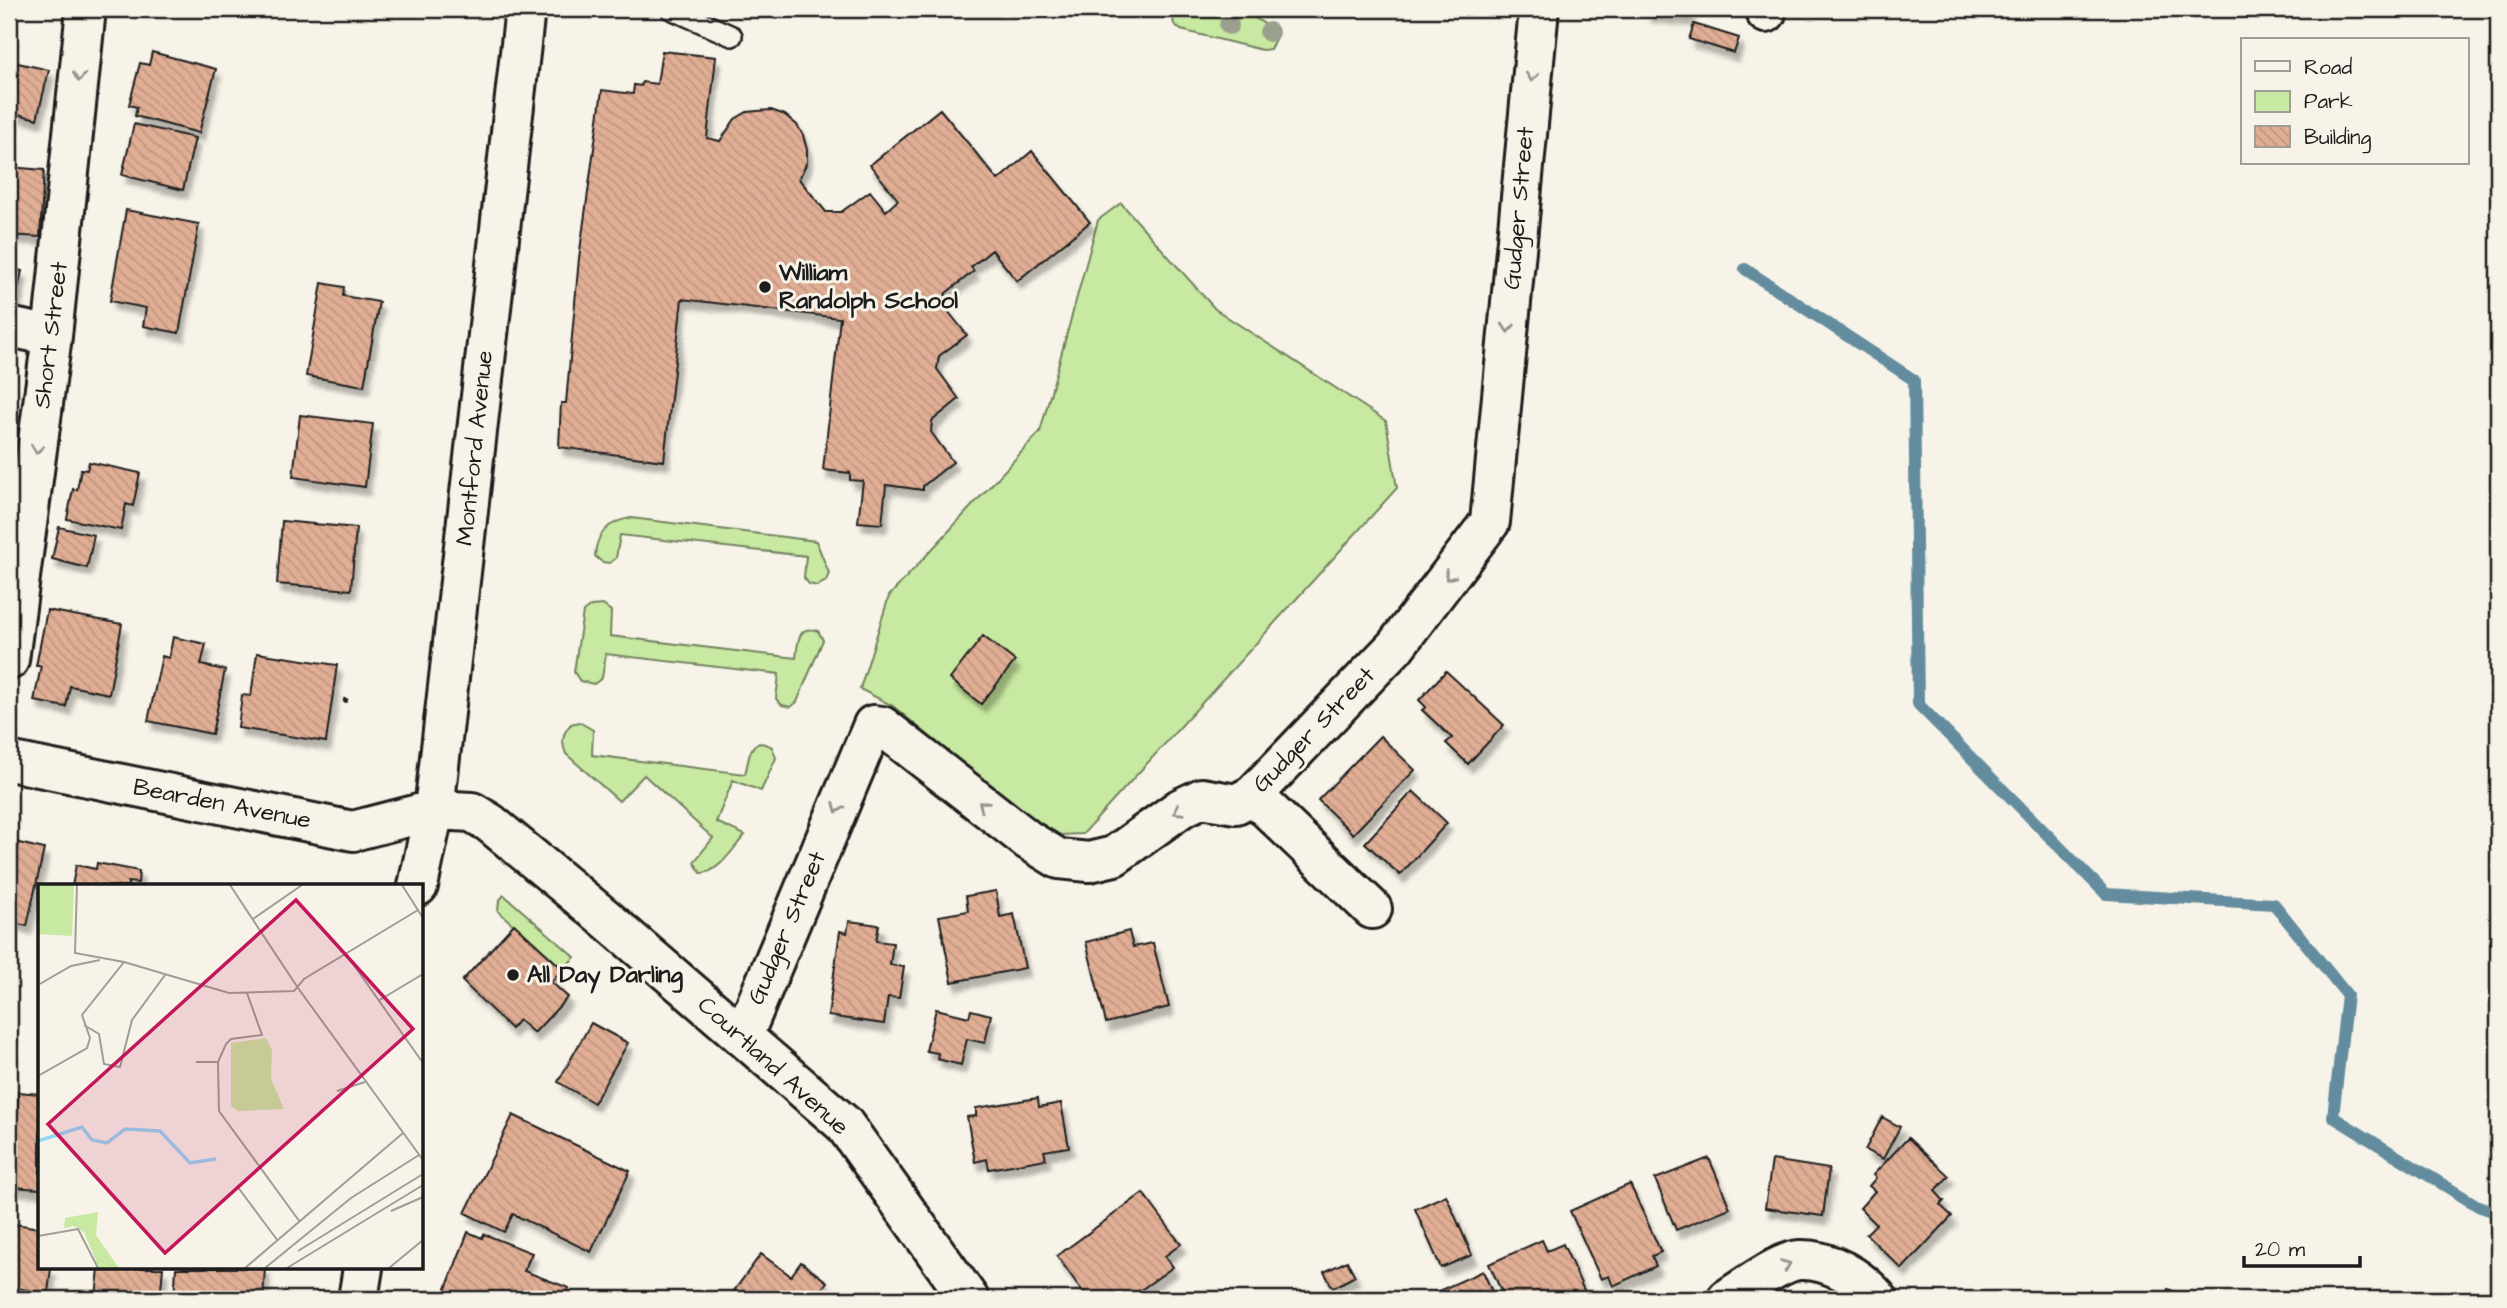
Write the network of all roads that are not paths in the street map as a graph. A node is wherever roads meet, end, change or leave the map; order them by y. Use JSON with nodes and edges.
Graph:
{"nodes":[{"id":1,"x":86,"y":9,"type":"edge"},
{"id":2,"x":525,"y":9,"type":"edge"},
{"id":3,"x":671,"y":9,"type":"edge"},
{"id":4,"x":1539,"y":9,"type":"edge"},
{"id":5,"x":732,"y":36,"type":"dead end"},
{"id":6,"x":9,"y":327,"type":"edge"},
{"id":7,"x":52,"y":336,"type":"junction"},
{"id":8,"x":9,"y":660,"type":"edge"},
{"id":9,"x":9,"y":761,"type":"edge"},
{"id":10,"x":1253,"y":795,"type":"junction"},
{"id":11,"x":434,"y":810,"type":"junction"},
{"id":12,"x":418,"y":884,"type":"edge"},
{"id":13,"x":1372,"y":909,"type":"dead end"},
{"id":14,"x":743,"y":1036,"type":"junction"},
{"id":15,"x":363,"y":1270,"type":"edge"},
{"id":16,"x":358,"y":1299,"type":"edge"},
{"id":17,"x":968,"y":1299,"type":"edge"},
{"id":18,"x":1727,"y":1299,"type":"edge"},
{"id":19,"x":1878,"y":1299,"type":"edge"}],
"edges":[{"from":1,"to":7,"type":"street","name":"Short Street","one_way":true},
{"from":2,"to":11,"type":"street","name":"Montford Avenue"},
{"from":3,"to":5,"type":"lane"},
{"from":4,"to":10,"type":"street","name":"Gudger Street","one_way":true},
{"from":6,"to":7,"type":"street"},
{"from":7,"to":8,"type":"street","name":"Short Street","one_way":true},
{"from":9,"to":11,"type":"street","name":"Bearden Avenue"},
{"from":10,"to":13,"type":"street"},
{"from":10,"to":14,"type":"street","name":"Gudger Street","one_way":true},
{"from":11,"to":12,"type":"street","name":"Montford Avenue"},
{"from":11,"to":14,"type":"street","name":"Courtland Avenue"},
{"from":14,"to":17,"type":"street","name":"Courtland Avenue"},
{"from":15,"to":16,"type":"street"},
{"from":18,"to":19,"type":"street","one_way":true}]}
